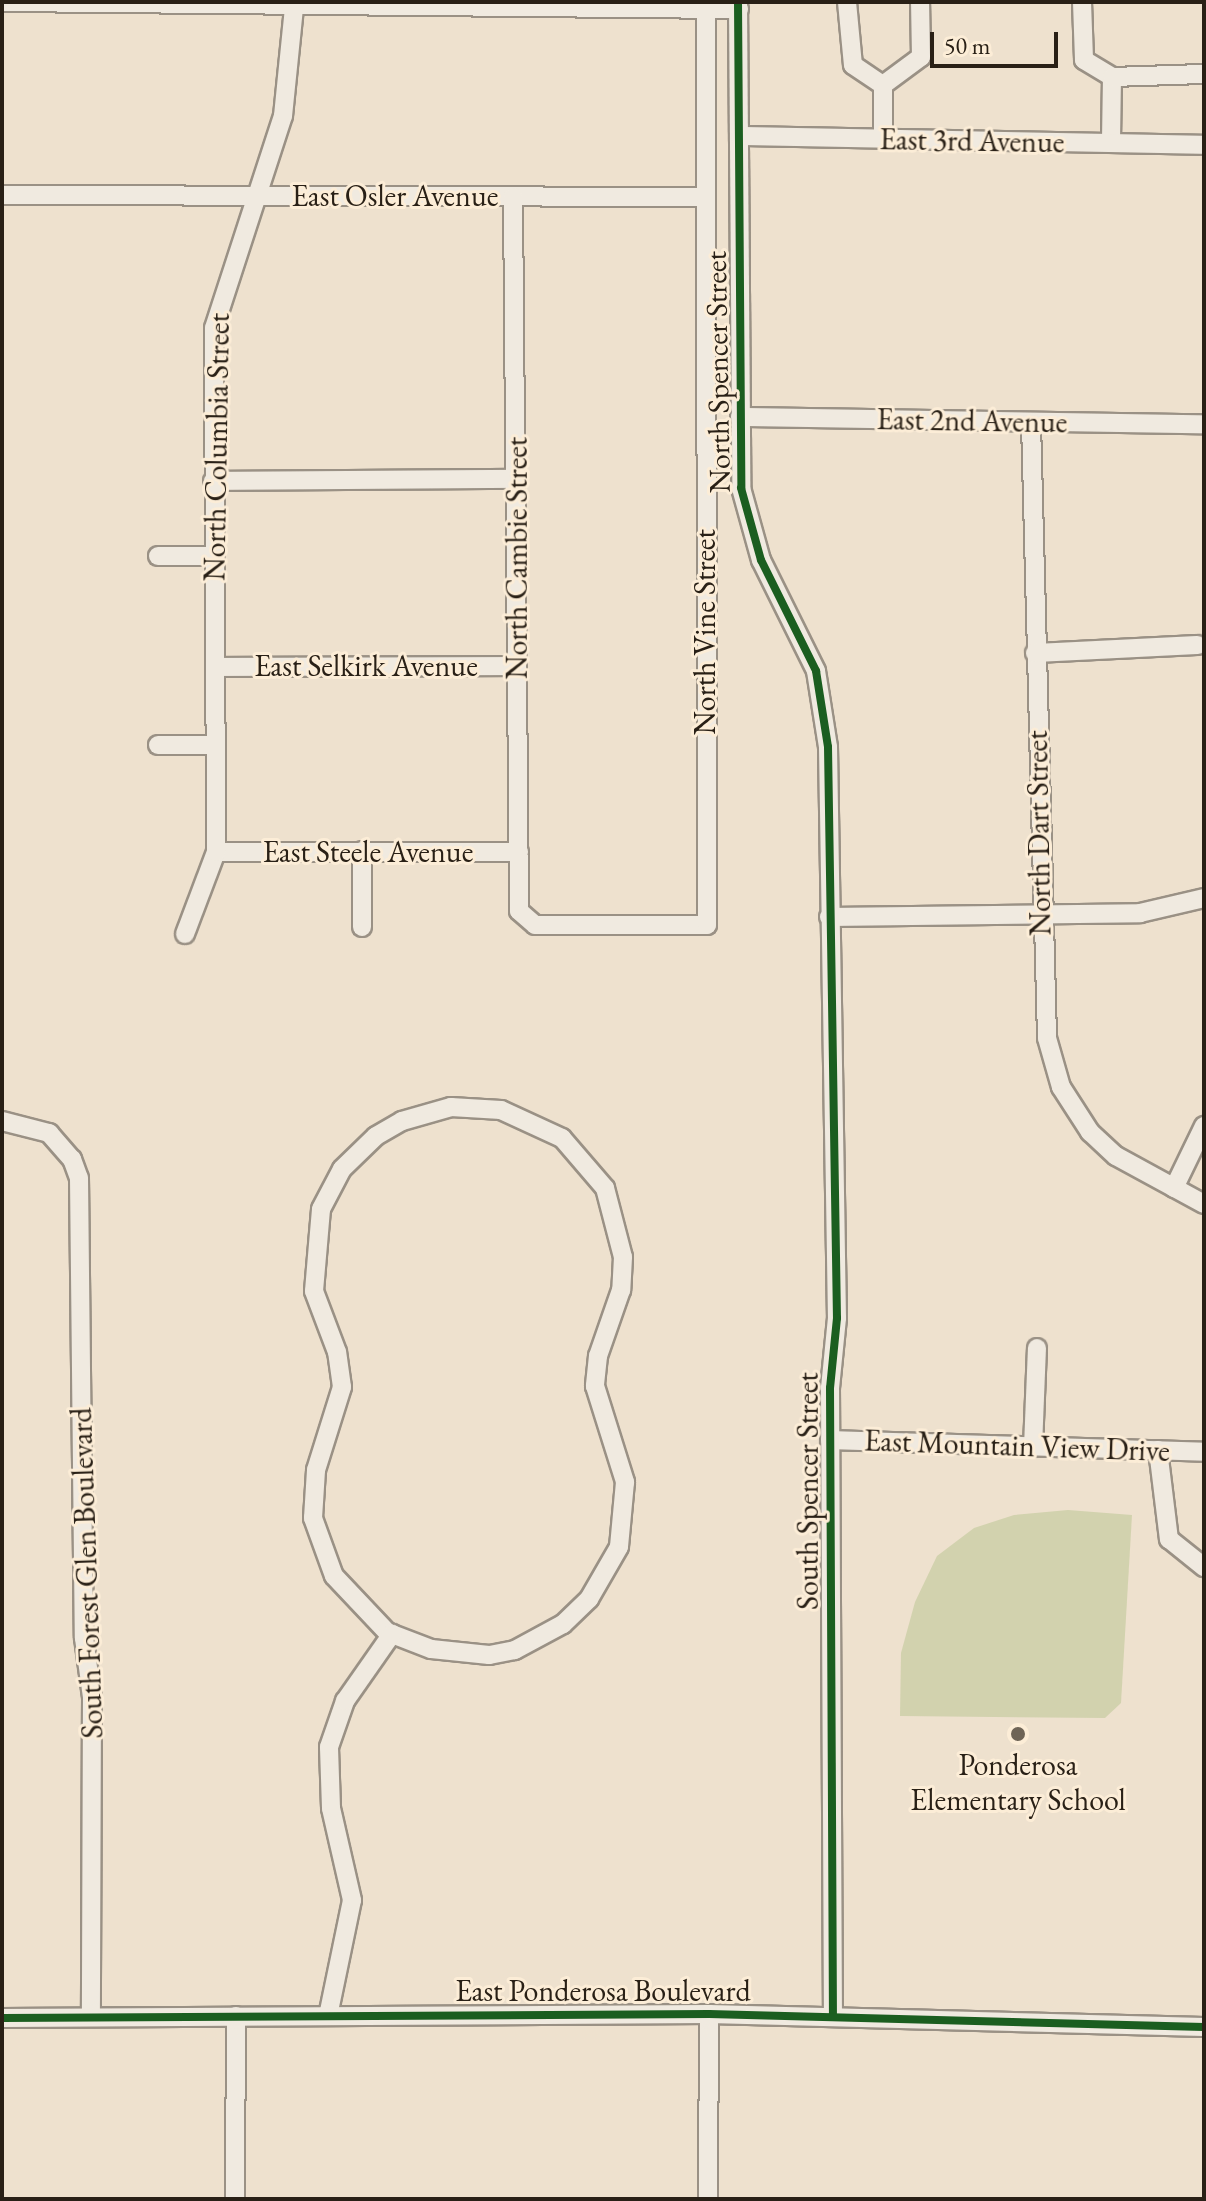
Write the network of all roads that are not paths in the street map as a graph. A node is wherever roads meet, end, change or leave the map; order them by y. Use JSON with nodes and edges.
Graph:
{"nodes":[{"id":1,"x":4,"y":2,"type":"edge"},
{"id":2,"x":847,"y":2,"type":"edge"},
{"id":3,"x":920,"y":2,"type":"edge"},
{"id":4,"x":1082,"y":2,"type":"edge"},
{"id":5,"x":738,"y":6,"type":"edge"},
{"id":6,"x":294,"y":7,"type":"junction"},
{"id":7,"x":706,"y":8,"type":"junction"},
{"id":8,"x":1204,"y":74,"type":"edge"},
{"id":9,"x":1112,"y":77,"type":"junction"},
{"id":10,"x":883,"y":85,"type":"junction"},
{"id":11,"x":740,"y":136,"type":"junction"},
{"id":12,"x":883,"y":139,"type":"junction"},
{"id":13,"x":1111,"y":143,"type":"junction"},
{"id":14,"x":1204,"y":145,"type":"edge"},
{"id":15,"x":2,"y":195,"type":"edge"},
{"id":16,"x":258,"y":196,"type":"junction"},
{"id":17,"x":513,"y":197,"type":"junction"},
{"id":18,"x":704,"y":197,"type":"junction"},
{"id":19,"x":740,"y":417,"type":"junction"},
{"id":20,"x":1031,"y":422,"type":"junction"},
{"id":21,"x":1204,"y":424,"type":"edge"},
{"id":22,"x":516,"y":479,"type":"junction"},
{"id":23,"x":213,"y":481,"type":"junction"},
{"id":24,"x":158,"y":556,"type":"dead end"},
{"id":25,"x":213,"y":556,"type":"junction"},
{"id":26,"x":1198,"y":645,"type":"dead end"},
{"id":27,"x":1035,"y":653,"type":"junction"},
{"id":28,"x":517,"y":666,"type":"junction"},
{"id":29,"x":215,"y":667,"type":"junction"},
{"id":30,"x":158,"y":745,"type":"dead end"},
{"id":31,"x":216,"y":745,"type":"junction"},
{"id":32,"x":362,"y":851,"type":"junction"},
{"id":33,"x":216,"y":852,"type":"junction"},
{"id":34,"x":519,"y":852,"type":"junction"},
{"id":35,"x":1204,"y":898,"type":"edge"},
{"id":36,"x":1040,"y":916,"type":"junction"},
{"id":37,"x":829,"y":917,"type":"junction"},
{"id":38,"x":522,"y":919,"type":"joint"},
{"id":39,"x":362,"y":927,"type":"dead end"},
{"id":40,"x":185,"y":934,"type":"dead end"},
{"id":41,"x":2,"y":1121,"type":"edge"},
{"id":42,"x":1204,"y":1126,"type":"edge"},
{"id":43,"x":1174,"y":1188,"type":"junction"},
{"id":44,"x":1204,"y":1204,"type":"edge"},
{"id":45,"x":1037,"y":1348,"type":"dead end"},
{"id":46,"x":830,"y":1440,"type":"junction"},
{"id":47,"x":1033,"y":1447,"type":"junction"},
{"id":48,"x":1158,"y":1450,"type":"junction"},
{"id":49,"x":1204,"y":1452,"type":"edge"},
{"id":50,"x":1204,"y":1567,"type":"edge"},
{"id":51,"x":392,"y":1634,"type":"junction"},
{"id":52,"x":709,"y":2014,"type":"junction"},
{"id":53,"x":236,"y":2016,"type":"junction"},
{"id":54,"x":328,"y":2016,"type":"junction"},
{"id":55,"x":91,"y":2017,"type":"junction"},
{"id":56,"x":833,"y":2017,"type":"junction"},
{"id":57,"x":2,"y":2018,"type":"edge"},
{"id":58,"x":1204,"y":2027,"type":"edge"},
{"id":59,"x":235,"y":2199,"type":"edge"},
{"id":60,"x":708,"y":2199,"type":"edge"}],
"edges":[{"from":1,"to":6,"type":"street"},
{"from":2,"to":10,"type":"street"},
{"from":3,"to":10,"type":"street"},
{"from":4,"to":9,"type":"street"},
{"from":5,"to":7,"type":"street"},
{"from":5,"to":11,"type":"street","name":"North Spencer Street"},
{"from":6,"to":7,"type":"street"},
{"from":6,"to":16,"type":"street","name":"North Columbia Street"},
{"from":7,"to":18,"type":"street","name":"North Vine Street"},
{"from":8,"to":9,"type":"street"},
{"from":9,"to":13,"type":"street"},
{"from":10,"to":12,"type":"street"},
{"from":11,"to":12,"type":"street","name":"East 3rd Avenue"},
{"from":11,"to":19,"type":"street","name":"North Spencer Street"},
{"from":12,"to":13,"type":"street","name":"East 3rd Avenue"},
{"from":13,"to":14,"type":"street","name":"East 3rd Avenue"},
{"from":15,"to":16,"type":"street","name":"East Osler Avenue"},
{"from":16,"to":17,"type":"street","name":"East Osler Avenue"},
{"from":16,"to":23,"type":"street","name":"North Columbia Street"},
{"from":17,"to":18,"type":"street","name":"East Osler Avenue"},
{"from":17,"to":22,"type":"street","name":"North Cambie Street"},
{"from":18,"to":38,"type":"street","name":"North Vine Street"},
{"from":19,"to":20,"type":"street","name":"East 2nd Avenue"},
{"from":19,"to":37,"type":"street","name":"North Spencer Street"},
{"from":20,"to":21,"type":"street","name":"East 2nd Avenue"},
{"from":20,"to":27,"type":"street","name":"North Dart Street"},
{"from":22,"to":23,"type":"street"},
{"from":22,"to":28,"type":"street","name":"North Cambie Street"},
{"from":23,"to":25,"type":"street","name":"North Columbia Street"},
{"from":24,"to":25,"type":"street"},
{"from":25,"to":29,"type":"street","name":"North Columbia Street"},
{"from":26,"to":27,"type":"street"},
{"from":27,"to":36,"type":"street","name":"North Dart Street"},
{"from":28,"to":29,"type":"street","name":"East Selkirk Avenue"},
{"from":28,"to":34,"type":"street","name":"North Cambie Street"},
{"from":29,"to":31,"type":"street","name":"North Columbia Street"},
{"from":30,"to":31,"type":"street"},
{"from":31,"to":33,"type":"street","name":"North Columbia Street"},
{"from":32,"to":33,"type":"street","name":"East Steele Avenue"},
{"from":32,"to":34,"type":"street","name":"East Steele Avenue"},
{"from":32,"to":39,"type":"street"},
{"from":33,"to":40,"type":"street"},
{"from":34,"to":38,"type":"street","name":"North Cambie Street"},
{"from":35,"to":36,"type":"street"},
{"from":36,"to":37,"type":"street"},
{"from":36,"to":43,"type":"street","name":"North Dart Street"},
{"from":37,"to":46,"type":"street","name":"South Spencer Street"},
{"from":41,"to":55,"type":"street","name":"South Forest Glen Boulevard"},
{"from":42,"to":43,"type":"street"},
{"from":43,"to":44,"type":"street","name":"North Dart Street"},
{"from":45,"to":47,"type":"street"},
{"from":46,"to":47,"type":"street","name":"East Mountain View Drive"},
{"from":46,"to":56,"type":"street","name":"South Spencer Street"},
{"from":47,"to":48,"type":"street","name":"East Mountain View Drive"},
{"from":48,"to":49,"type":"street","name":"East Mountain View Drive"},
{"from":48,"to":50,"type":"street"},
{"from":51,"to":51,"type":"street"},
{"from":51,"to":54,"type":"street"},
{"from":52,"to":54,"type":"street","name":"East Ponderosa Boulevard"},
{"from":52,"to":56,"type":"street","name":"East Ponderosa Boulevard"},
{"from":52,"to":60,"type":"street"},
{"from":53,"to":54,"type":"street","name":"East Ponderosa Boulevard"},
{"from":53,"to":55,"type":"street","name":"East Ponderosa Boulevard"},
{"from":53,"to":59,"type":"street"},
{"from":55,"to":57,"type":"street","name":"East Ponderosa Boulevard"},
{"from":56,"to":58,"type":"street","name":"East Ponderosa Boulevard"}]}
